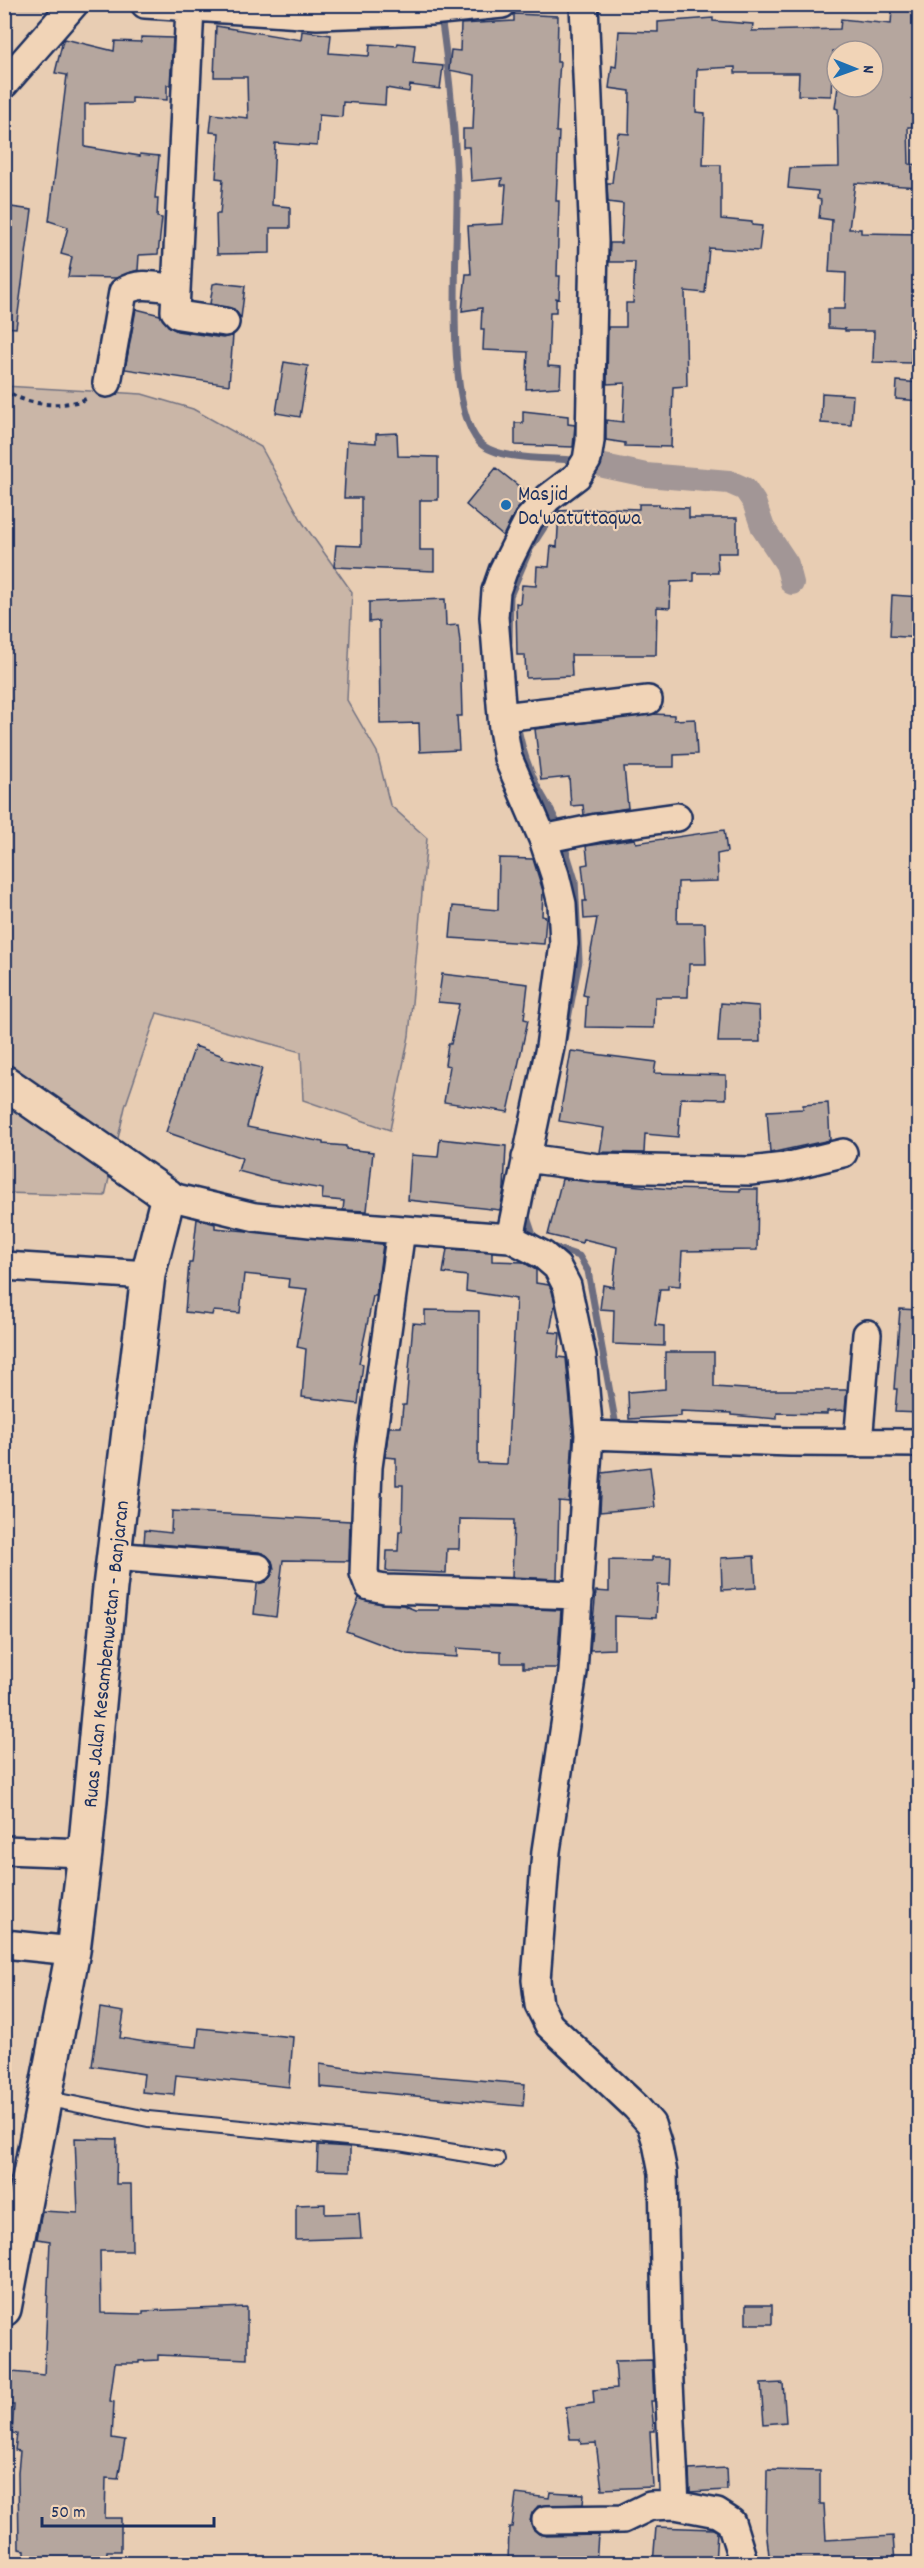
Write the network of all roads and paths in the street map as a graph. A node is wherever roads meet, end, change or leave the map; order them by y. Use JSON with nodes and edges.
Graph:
{"nodes":[{"id":1,"x":74,"y":4,"type":"edge"},
{"id":2,"x":146,"y":4,"type":"edge"},
{"id":3,"x":502,"y":4,"type":"edge"},
{"id":4,"x":584,"y":4,"type":"edge"},
{"id":5,"x":189,"y":8,"type":"junction"},
{"id":6,"x":4,"y":84,"type":"edge"},
{"id":7,"x":176,"y":289,"type":"junction"},
{"id":8,"x":225,"y":322,"type":"dead end"},
{"id":9,"x":106,"y":383,"type":"joint"},
{"id":10,"x":4,"y":389,"type":"edge"},
{"id":11,"x":648,"y":700,"type":"dead end"},
{"id":12,"x":502,"y":717,"type":"junction"},
{"id":13,"x":677,"y":818,"type":"dead end"},
{"id":14,"x":543,"y":839,"type":"junction"},
{"id":15,"x":4,"y":1082,"type":"edge"},
{"id":16,"x":843,"y":1153,"type":"dead end"},
{"id":17,"x":525,"y":1158,"type":"junction"},
{"id":18,"x":168,"y":1197,"type":"junction"},
{"id":19,"x":401,"y":1230,"type":"junction"},
{"id":20,"x":510,"y":1238,"type":"junction"},
{"id":21,"x":4,"y":1266,"type":"edge"},
{"id":22,"x":148,"y":1275,"type":"junction"},
{"id":23,"x":867,"y":1334,"type":"dead end"},
{"id":24,"x":590,"y":1435,"type":"junction"},
{"id":25,"x":858,"y":1443,"type":"junction"},
{"id":26,"x":920,"y":1443,"type":"edge"},
{"id":27,"x":113,"y":1556,"type":"junction"},
{"id":28,"x":258,"y":1568,"type":"dead end"},
{"id":29,"x":579,"y":1595,"type":"junction"},
{"id":30,"x":4,"y":1850,"type":"edge"},
{"id":31,"x":86,"y":1853,"type":"junction"},
{"id":32,"x":4,"y":1944,"type":"edge"},
{"id":33,"x":73,"y":1951,"type":"junction"},
{"id":34,"x":44,"y":2098,"type":"junction"},
{"id":35,"x":497,"y":2159,"type":"dead end"},
{"id":36,"x":4,"y":2309,"type":"edge"},
{"id":37,"x":675,"y":2505,"type":"junction"},
{"id":38,"x":546,"y":2520,"type":"dead end"},
{"id":39,"x":744,"y":2564,"type":"edge"}],
"edges":[{"from":1,"to":6,"type":"street"},
{"from":2,"to":5,"type":"street"},
{"from":3,"to":5,"type":"street"},
{"from":4,"to":12,"type":"street"},
{"from":5,"to":7,"type":"street"},
{"from":7,"to":8,"type":"street"},
{"from":7,"to":9,"type":"street"},
{"from":9,"to":10,"type":"path"},
{"from":11,"to":12,"type":"street"},
{"from":12,"to":14,"type":"street"},
{"from":13,"to":14,"type":"street"},
{"from":14,"to":17,"type":"street"},
{"from":15,"to":18,"type":"main road"},
{"from":16,"to":17,"type":"street"},
{"from":17,"to":20,"type":"street"},
{"from":18,"to":19,"type":"street"},
{"from":18,"to":22,"type":"main road","name":"Ruas Jalan Kesambenwetan - Banjaran"},
{"from":19,"to":20,"type":"street"},
{"from":19,"to":29,"type":"street"},
{"from":20,"to":24,"type":"street"},
{"from":21,"to":22,"type":"street"},
{"from":22,"to":27,"type":"main road","name":"Ruas Jalan Kesambenwetan - Banjaran"},
{"from":23,"to":25,"type":"street"},
{"from":24,"to":25,"type":"street"},
{"from":24,"to":29,"type":"street"},
{"from":25,"to":26,"type":"street"},
{"from":27,"to":28,"type":"street"},
{"from":27,"to":31,"type":"main road","name":"Ruas Jalan Kesambenwetan - Banjaran"},
{"from":29,"to":37,"type":"street"},
{"from":30,"to":31,"type":"street"},
{"from":31,"to":33,"type":"main road","name":"Ruas Jalan Kesambenwetan - Banjaran"},
{"from":32,"to":33,"type":"street"},
{"from":33,"to":34,"type":"main road","name":"Ruas Jalan Kesambenwetan - Banjaran"},
{"from":34,"to":35,"type":"lane"},
{"from":34,"to":36,"type":"main road","name":"Ruas Jalan Kesambenwetan - Banjaran"},
{"from":37,"to":38,"type":"street"},
{"from":37,"to":39,"type":"street"}]}
